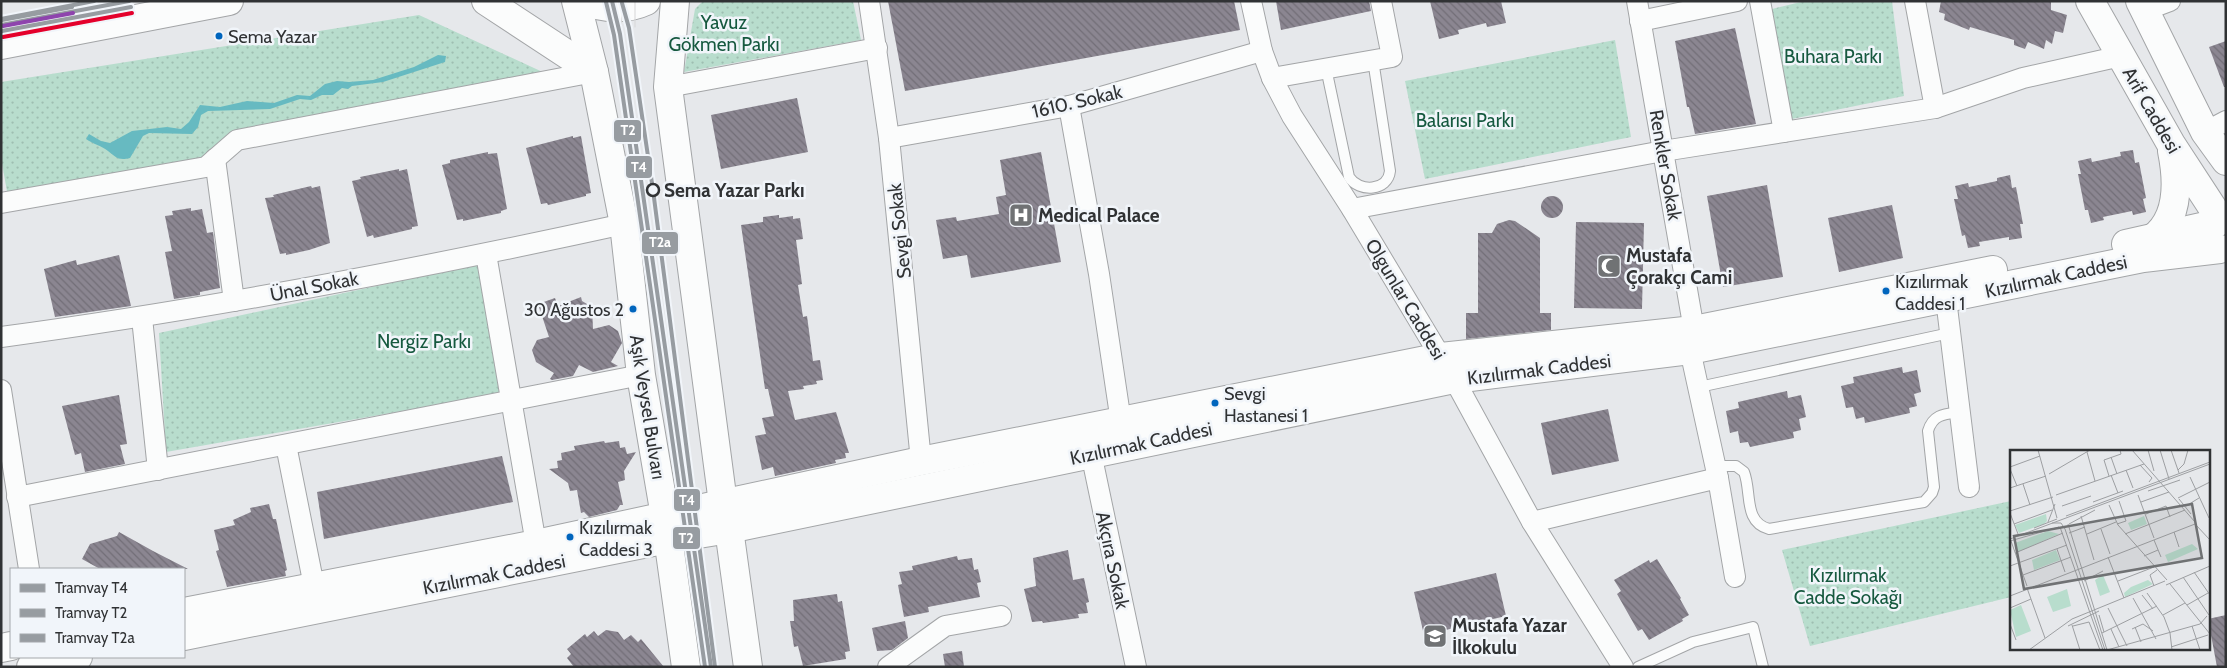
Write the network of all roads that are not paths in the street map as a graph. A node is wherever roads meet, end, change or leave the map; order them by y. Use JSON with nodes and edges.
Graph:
{"nodes":[{"id":1,"x":229,"y":1,"type":"edge"},
{"id":2,"x":486,"y":1,"type":"edge"},
{"id":3,"x":576,"y":1,"type":"edge"},
{"id":4,"x":584,"y":1,"type":"edge"},
{"id":5,"x":646,"y":1,"type":"edge"},
{"id":6,"x":675,"y":1,"type":"edge"},
{"id":7,"x":869,"y":1,"type":"edge"},
{"id":8,"x":1251,"y":1,"type":"edge"},
{"id":9,"x":1381,"y":1,"type":"edge"},
{"id":10,"x":1737,"y":1,"type":"edge"},
{"id":11,"x":1760,"y":1,"type":"edge"},
{"id":12,"x":1914,"y":1,"type":"edge"},
{"id":13,"x":2090,"y":1,"type":"edge"},
{"id":14,"x":2152,"y":4,"type":"edge"},
{"id":15,"x":1639,"y":11,"type":"edge"},
{"id":16,"x":1,"y":45,"type":"edge"},
{"id":17,"x":877,"y":48,"type":"junction"},
{"id":18,"x":1262,"y":51,"type":"junction"},
{"id":19,"x":2120,"y":56,"type":"junction"},
{"id":20,"x":1373,"y":60,"type":"junction"},
{"id":21,"x":1326,"y":68,"type":"junction"},
{"id":22,"x":594,"y":72,"type":"junction"},
{"id":23,"x":1272,"y":78,"type":"junction"},
{"id":24,"x":668,"y":86,"type":"junction"},
{"id":25,"x":1069,"y":106,"type":"junction"},
{"id":26,"x":1935,"y":108,"type":"junction"},
{"id":27,"x":2216,"y":126,"type":"edge"},
{"id":28,"x":1784,"y":132,"type":"junction"},
{"id":29,"x":889,"y":138,"type":"junction"},
{"id":30,"x":2171,"y":144,"type":"junction"},
{"id":31,"x":1663,"y":151,"type":"junction"},
{"id":32,"x":214,"y":160,"type":"junction"},
{"id":33,"x":2226,"y":161,"type":"edge"},
{"id":34,"x":1345,"y":185,"type":"junction"},
{"id":35,"x":1,"y":203,"type":"edge"},
{"id":36,"x":1352,"y":209,"type":"junction"},
{"id":37,"x":624,"y":224,"type":"junction"},
{"id":38,"x":2221,"y":230,"type":"edge"},
{"id":39,"x":2152,"y":239,"type":"junction"},
{"id":40,"x":486,"y":254,"type":"junction"},
{"id":41,"x":1946,"y":299,"type":"junction"},
{"id":42,"x":234,"y":301,"type":"junction"},
{"id":43,"x":142,"y":318,"type":"junction"},
{"id":44,"x":1950,"y":333,"type":"junction"},
{"id":45,"x":1,"y":337,"type":"edge"},
{"id":46,"x":1692,"y":340,"type":"junction"},
{"id":47,"x":1448,"y":368,"type":"junction"},
{"id":48,"x":641,"y":375,"type":"junction"},
{"id":49,"x":1699,"y":387,"type":"junction"},
{"id":50,"x":1,"y":390,"type":"edge"},
{"id":51,"x":513,"y":400,"type":"junction"},
{"id":52,"x":1960,"y":412,"type":"junction"},
{"id":53,"x":1121,"y":422,"type":"junction"},
{"id":54,"x":286,"y":445,"type":"junction"},
{"id":55,"x":1091,"y":453,"type":"junction"},
{"id":56,"x":921,"y":461,"type":"junction"},
{"id":57,"x":158,"y":470,"type":"junction"},
{"id":58,"x":1717,"y":472,"type":"junction"},
{"id":59,"x":1969,"y":487,"type":"dead end"},
{"id":60,"x":17,"y":498,"type":"junction"},
{"id":61,"x":723,"y":503,"type":"junction"},
{"id":62,"x":1532,"y":522,"type":"junction"},
{"id":63,"x":666,"y":528,"type":"junction"},
{"id":64,"x":729,"y":529,"type":"junction"},
{"id":65,"x":536,"y":544,"type":"junction"},
{"id":66,"x":29,"y":568,"type":"edge"},
{"id":67,"x":1735,"y":577,"type":"dead end"},
{"id":68,"x":314,"y":586,"type":"junction"},
{"id":69,"x":185,"y":612,"type":"edge"},
{"id":70,"x":1001,"y":616,"type":"dead end"},
{"id":71,"x":185,"y":636,"type":"edge"},
{"id":72,"x":74,"y":658,"type":"edge"},
{"id":73,"x":41,"y":666,"type":"edge"},
{"id":74,"x":686,"y":667,"type":"edge"},
{"id":75,"x":748,"y":667,"type":"edge"},
{"id":76,"x":888,"y":667,"type":"edge"},
{"id":77,"x":1136,"y":667,"type":"edge"},
{"id":78,"x":1624,"y":667,"type":"edge"},
{"id":79,"x":1638,"y":667,"type":"edge"},
{"id":80,"x":1763,"y":667,"type":"edge"}],
"edges":[{"from":1,"to":16,"type":"main road"},
{"from":2,"to":22,"type":"main road"},
{"from":3,"to":22,"type":"main road","name":"Aşık Veysel Bulvarı"},
{"from":4,"to":5,"type":"main road"},
{"from":6,"to":24,"type":"main road"},
{"from":7,"to":17,"type":"street","name":"Sevgi Sokak"},
{"from":8,"to":18,"type":"street","name":"Olgunlar Caddesi"},
{"from":9,"to":20,"type":"street"},
{"from":10,"to":15,"type":"street"},
{"from":11,"to":28,"type":"street"},
{"from":12,"to":26,"type":"street"},
{"from":13,"to":19,"type":"main road","name":"Arif Caddesi"},
{"from":14,"to":27,"type":"main road","name":"Arif Caddesi"},
{"from":15,"to":31,"type":"street","name":"Renkler Sokak"},
{"from":17,"to":24,"type":"street"},
{"from":17,"to":29,"type":"street","name":"Sevgi Sokak"},
{"from":18,"to":23,"type":"street","name":"Olgunlar Caddesi"},
{"from":18,"to":25,"type":"street","name":"1610. Sokak"},
{"from":19,"to":26,"type":"street"},
{"from":19,"to":30,"type":"main road","name":"Arif Caddesi"},
{"from":20,"to":21,"type":"street"},
{"from":20,"to":34,"type":"lane"},
{"from":21,"to":23,"type":"street"},
{"from":21,"to":34,"type":"lane"},
{"from":22,"to":32,"type":"street"},
{"from":22,"to":37,"type":"main road","name":"Aşık Veysel Bulvarı"},
{"from":23,"to":34,"type":"street","name":"Olgunlar Caddesi"},
{"from":24,"to":61,"type":"main road"},
{"from":25,"to":29,"type":"street","name":"1610. Sokak"},
{"from":25,"to":53,"type":"street"},
{"from":26,"to":28,"type":"street"},
{"from":27,"to":33,"type":"main road","name":"Arif Caddesi"},
{"from":28,"to":31,"type":"street"},
{"from":29,"to":56,"type":"street","name":"Sevgi Sokak"},
{"from":30,"to":38,"type":"main road","name":"Arif Caddesi"},
{"from":30,"to":39,"type":"main road"},
{"from":31,"to":36,"type":"street"},
{"from":31,"to":46,"type":"street","name":"Renkler Sokak"},
{"from":32,"to":35,"type":"street"},
{"from":32,"to":42,"type":"street"},
{"from":34,"to":36,"type":"street","name":"Olgunlar Caddesi"},
{"from":36,"to":47,"type":"street","name":"Olgunlar Caddesi"},
{"from":37,"to":40,"type":"street","name":"Ünal Sokak"},
{"from":37,"to":48,"type":"main road","name":"Aşık Veysel Bulvarı"},
{"from":38,"to":39,"type":"main road","name":"Kızılırmak Caddesi"},
{"from":38,"to":41,"type":"main road","name":"Kızılırmak Caddesi"},
{"from":39,"to":46,"type":"main road","name":"Kızılırmak Caddesi"},
{"from":40,"to":42,"type":"street","name":"Ünal Sokak"},
{"from":40,"to":51,"type":"street"},
{"from":41,"to":44,"type":"street"},
{"from":41,"to":46,"type":"main road","name":"Kızılırmak Caddesi"},
{"from":42,"to":43,"type":"street","name":"Ünal Sokak"},
{"from":43,"to":45,"type":"street","name":"Ünal Sokak"},
{"from":43,"to":57,"type":"street"},
{"from":44,"to":49,"type":"lane"},
{"from":44,"to":52,"type":"street"},
{"from":46,"to":47,"type":"main road","name":"Kızılırmak Caddesi"},
{"from":46,"to":49,"type":"street","name":"Renkler Sokak"},
{"from":47,"to":53,"type":"main road","name":"Kızılırmak Caddesi"},
{"from":47,"to":55,"type":"main road","name":"Kızılırmak Caddesi"},
{"from":47,"to":62,"type":"street","name":"Olgunlar Caddesi"},
{"from":48,"to":51,"type":"street"},
{"from":48,"to":63,"type":"main road","name":"Aşık Veysel Bulvarı"},
{"from":49,"to":58,"type":"street","name":"Renkler Sokak"},
{"from":50,"to":60,"type":"street"},
{"from":51,"to":54,"type":"street"},
{"from":51,"to":65,"type":"street"},
{"from":52,"to":58,"type":"lane"},
{"from":52,"to":59,"type":"street"},
{"from":53,"to":56,"type":"main road","name":"Kızılırmak Caddesi"},
{"from":54,"to":57,"type":"street"},
{"from":54,"to":68,"type":"street"},
{"from":55,"to":64,"type":"main road","name":"Kızılırmak Caddesi"},
{"from":55,"to":77,"type":"street","name":"Akçıra Sokak"},
{"from":56,"to":61,"type":"main road","name":"Kızılırmak Caddesi"},
{"from":57,"to":60,"type":"street"},
{"from":58,"to":62,"type":"street"},
{"from":58,"to":67,"type":"street","name":"Renkler Sokak"},
{"from":60,"to":66,"type":"street"},
{"from":61,"to":63,"type":"main road","name":"Kızılırmak Caddesi"},
{"from":61,"to":64,"type":"main road"},
{"from":62,"to":78,"type":"street","name":"Olgunlar Caddesi"},
{"from":63,"to":64,"type":"main road","name":"Kızılırmak Caddesi"},
{"from":63,"to":65,"type":"main road","name":"Kızılırmak Caddesi"},
{"from":63,"to":71,"type":"main road","name":"Kızılırmak Caddesi"},
{"from":63,"to":74,"type":"main road","name":"Aşık Veysel Bulvarı"},
{"from":64,"to":75,"type":"main road"},
{"from":65,"to":68,"type":"main road","name":"Kızılırmak Caddesi"},
{"from":68,"to":69,"type":"main road","name":"Kızılırmak Caddesi"},
{"from":70,"to":76,"type":"street"},
{"from":72,"to":73,"type":"main road"},
{"from":79,"to":80,"type":"lane"}]}
